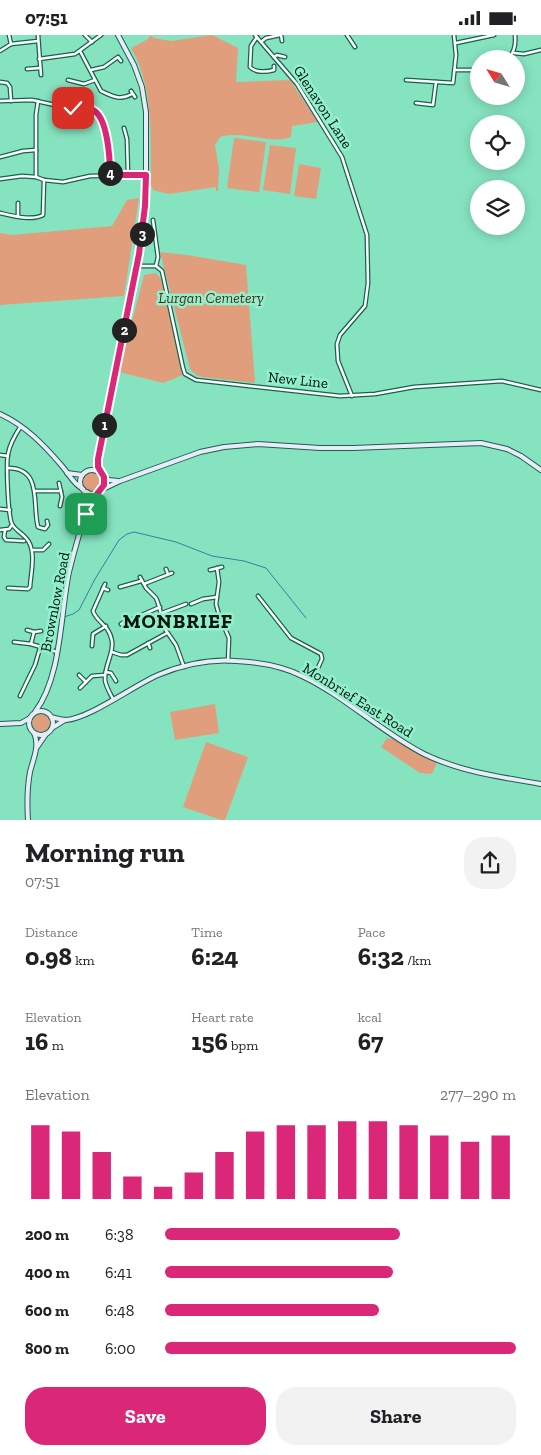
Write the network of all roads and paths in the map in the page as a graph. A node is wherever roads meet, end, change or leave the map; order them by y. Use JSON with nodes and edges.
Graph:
{"nodes":[{"id":1,"x":9,"y":35,"type":"edge"},
{"id":2,"x":38,"y":35,"type":"edge"},
{"id":3,"x":85,"y":35,"type":"edge"},
{"id":4,"x":101,"y":35,"type":"edge"},
{"id":5,"x":118,"y":35,"type":"edge"},
{"id":6,"x":281,"y":35,"type":"edge"},
{"id":7,"x":347,"y":35,"type":"edge"},
{"id":8,"x":454,"y":35,"type":"edge"},
{"id":9,"x":494,"y":35,"type":"edge"},
{"id":10,"x":515,"y":35,"type":"edge"},
{"id":11,"x":256,"y":36,"type":"edge"},
{"id":12,"x":482,"y":37,"type":"edge"},
{"id":13,"x":38,"y":41,"type":"junction"},
{"id":14,"x":282,"y":41,"type":"dead end"},
{"id":15,"x":92,"y":42,"type":"junction"},
{"id":16,"x":261,"y":42,"type":"junction"},
{"id":17,"x":456,"y":43,"type":"junction"},
{"id":18,"x":11,"y":44,"type":"junction"},
{"id":19,"x":355,"y":47,"type":"dead end"},
{"id":20,"x":514,"y":50,"type":"edge"},
{"id":21,"x":541,"y":50,"type":"edge"},
{"id":22,"x":0,"y":51,"type":"edge"},
{"id":23,"x":80,"y":51,"type":"junction"},
{"id":24,"x":525,"y":54,"type":"edge"},
{"id":25,"x":274,"y":57,"type":"junction"},
{"id":26,"x":285,"y":57,"type":"dead end"},
{"id":27,"x":39,"y":59,"type":"junction"},
{"id":28,"x":121,"y":61,"type":"dead end"},
{"id":29,"x":274,"y":66,"type":"dead end"},
{"id":30,"x":40,"y":68,"type":"junction"},
{"id":31,"x":26,"y":69,"type":"dead end"},
{"id":32,"x":91,"y":70,"type":"junction"},
{"id":33,"x":456,"y":70,"type":"junction"},
{"id":34,"x":470,"y":70,"type":"edge"},
{"id":35,"x":40,"y":75,"type":"dead end"},
{"id":36,"x":68,"y":80,"type":"dead end"},
{"id":37,"x":95,"y":80,"type":"junction"},
{"id":38,"x":406,"y":80,"type":"dead end"},
{"id":39,"x":0,"y":82,"type":"edge"},
{"id":40,"x":436,"y":82,"type":"junction"},
{"id":41,"x":136,"y":97,"type":"dead end"},
{"id":42,"x":0,"y":101,"type":"edge"},
{"id":43,"x":11,"y":101,"type":"junction"},
{"id":44,"x":38,"y":101,"type":"junction"},
{"id":45,"x":416,"y":103,"type":"dead end"},
{"id":46,"x":130,"y":130,"type":"dead end"},
{"id":47,"x":36,"y":151,"type":"junction"},
{"id":48,"x":0,"y":157,"type":"edge"},
{"id":49,"x":110,"y":175,"type":"junction"},
{"id":50,"x":128,"y":175,"type":"junction"},
{"id":51,"x":146,"y":175,"type":"junction"},
{"id":52,"x":36,"y":177,"type":"junction"},
{"id":53,"x":0,"y":179,"type":"edge"},
{"id":54,"x":44,"y":181,"type":"junction"},
{"id":55,"x":18,"y":203,"type":"dead end"},
{"id":56,"x":0,"y":213,"type":"edge"},
{"id":57,"x":18,"y":216,"type":"junction"},
{"id":58,"x":153,"y":220,"type":"dead end"},
{"id":59,"x":137,"y":265,"type":"junction"},
{"id":60,"x":156,"y":266,"type":"junction"},
{"id":61,"x":541,"y":390,"type":"edge"},
{"id":62,"x":352,"y":396,"type":"junction"},
{"id":63,"x":0,"y":414,"type":"edge"},
{"id":64,"x":21,"y":426,"type":"junction"},
{"id":65,"x":0,"y":455,"type":"edge"},
{"id":66,"x":8,"y":456,"type":"junction"},
{"id":67,"x":98,"y":459,"type":"junction"},
{"id":68,"x":8,"y":468,"type":"junction"},
{"id":69,"x":90,"y":470,"type":"junction"},
{"id":70,"x":541,"y":471,"type":"edge"},
{"id":71,"x":67,"y":473,"type":"junction"},
{"id":72,"x":101,"y":473,"type":"junction"},
{"id":73,"x":82,"y":475,"type":"junction"},
{"id":74,"x":120,"y":481,"type":"junction"},
{"id":75,"x":59,"y":483,"type":"dead end"},
{"id":76,"x":83,"y":489,"type":"junction"},
{"id":77,"x":35,"y":491,"type":"junction"},
{"id":78,"x":61,"y":491,"type":"junction"},
{"id":79,"x":100,"y":491,"type":"junction"},
{"id":80,"x":87,"y":492,"type":"junction"},
{"id":81,"x":60,"y":506,"type":"dead end"},
{"id":82,"x":0,"y":509,"type":"edge"},
{"id":83,"x":10,"y":510,"type":"junction"},
{"id":84,"x":87,"y":510,"type":"junction"},
{"id":85,"x":47,"y":521,"type":"dead end"},
{"id":86,"x":12,"y":525,"type":"junction"},
{"id":87,"x":0,"y":530,"type":"edge"},
{"id":88,"x":5,"y":530,"type":"junction"},
{"id":89,"x":24,"y":541,"type":"dead end"},
{"id":90,"x":49,"y":544,"type":"dead end"},
{"id":91,"x":32,"y":550,"type":"junction"},
{"id":92,"x":222,"y":567,"type":"dead end"},
{"id":93,"x":216,"y":568,"type":"junction"},
{"id":94,"x":166,"y":569,"type":"dead end"},
{"id":95,"x":210,"y":570,"type":"dead end"},
{"id":96,"x":172,"y":573,"type":"dead end"},
{"id":97,"x":168,"y":574,"type":"junction"},
{"id":98,"x":121,"y":581,"type":"dead end"},
{"id":99,"x":105,"y":584,"type":"dead end"},
{"id":100,"x":144,"y":584,"type":"junction"},
{"id":101,"x":8,"y":588,"type":"dead end"},
{"id":102,"x":103,"y":588,"type":"junction"},
{"id":103,"x":108,"y":590,"type":"dead end"},
{"id":104,"x":217,"y":597,"type":"junction"},
{"id":105,"x":258,"y":597,"type":"dead end"},
{"id":106,"x":192,"y":598,"type":"dead end"},
{"id":107,"x":186,"y":604,"type":"dead end"},
{"id":108,"x":160,"y":607,"type":"junction"},
{"id":109,"x":162,"y":613,"type":"junction"},
{"id":110,"x":222,"y":623,"type":"junction"},
{"id":111,"x":121,"y":624,"type":"dead end"},
{"id":112,"x":106,"y":627,"type":"junction"},
{"id":113,"x":214,"y":627,"type":"dead end"},
{"id":114,"x":27,"y":630,"type":"dead end"},
{"id":115,"x":41,"y":631,"type":"dead end"},
{"id":116,"x":34,"y":633,"type":"junction"},
{"id":117,"x":167,"y":633,"type":"junction"},
{"id":118,"x":14,"y":642,"type":"dead end"},
{"id":119,"x":148,"y":643,"type":"junction"},
{"id":120,"x":31,"y":644,"type":"junction"},
{"id":121,"x":92,"y":646,"type":"dead end"},
{"id":122,"x":40,"y":648,"type":"junction"},
{"id":123,"x":150,"y":648,"type":"dead end"},
{"id":124,"x":57,"y":652,"type":"junction"},
{"id":125,"x":112,"y":652,"type":"junction"},
{"id":126,"x":228,"y":661,"type":"junction"},
{"id":127,"x":184,"y":667,"type":"junction"},
{"id":128,"x":106,"y":673,"type":"junction"},
{"id":129,"x":79,"y":675,"type":"dead end"},
{"id":130,"x":116,"y":681,"type":"dead end"},
{"id":131,"x":312,"y":681,"type":"junction"},
{"id":132,"x":86,"y":682,"type":"junction"},
{"id":133,"x":80,"y":688,"type":"dead end"},
{"id":134,"x":20,"y":696,"type":"dead end"},
{"id":135,"x":44,"y":697,"type":"junction"},
{"id":136,"x":113,"y":699,"type":"junction"},
{"id":137,"x":35,"y":713,"type":"junction"},
{"id":138,"x":47,"y":713,"type":"junction"},
{"id":139,"x":51,"y":717,"type":"junction"},
{"id":140,"x":30,"y":718,"type":"junction"},
{"id":141,"x":65,"y":720,"type":"junction"},
{"id":142,"x":20,"y":723,"type":"junction"},
{"id":143,"x":1,"y":724,"type":"edge"},
{"id":144,"x":30,"y":728,"type":"junction"},
{"id":145,"x":51,"y":729,"type":"junction"},
{"id":146,"x":34,"y":733,"type":"junction"},
{"id":147,"x":48,"y":733,"type":"junction"},
{"id":148,"x":36,"y":749,"type":"junction"},
{"id":149,"x":541,"y":784,"type":"edge"},
{"id":150,"x":28,"y":820,"type":"edge"}],
"edges":[{"from":1,"to":18,"type":"street"},
{"from":2,"to":13,"type":"street"},
{"from":3,"to":15,"type":"street"},
{"from":4,"to":15,"type":"street"},
{"from":5,"to":51,"type":"street"},
{"from":6,"to":14,"type":"street"},
{"from":6,"to":16,"type":"street"},
{"from":7,"to":19,"type":"street"},
{"from":8,"to":17,"type":"street"},
{"from":9,"to":12,"type":"street"},
{"from":10,"to":20,"type":"street"},
{"from":11,"to":16,"type":"street","name":"Glenavon Lane"},
{"from":11,"to":29,"type":"street"},
{"from":12,"to":17,"type":"street"},
{"from":13,"to":18,"type":"street"},
{"from":13,"to":27,"type":"street"},
{"from":15,"to":23,"type":"street"},
{"from":16,"to":25,"type":"street","name":"Glenavon Lane"},
{"from":17,"to":33,"type":"street"},
{"from":18,"to":22,"type":"street"},
{"from":21,"to":24,"type":"street"},
{"from":23,"to":27,"type":"street"},
{"from":23,"to":32,"type":"street"},
{"from":25,"to":26,"type":"street"},
{"from":25,"to":62,"type":"street","name":"Glenavon Lane"},
{"from":27,"to":30,"type":"street"},
{"from":28,"to":32,"type":"street"},
{"from":30,"to":31,"type":"street"},
{"from":30,"to":35,"type":"street"},
{"from":32,"to":37,"type":"street"},
{"from":33,"to":34,"type":"street"},
{"from":33,"to":40,"type":"street"},
{"from":36,"to":37,"type":"street"},
{"from":37,"to":41,"type":"street"},
{"from":38,"to":40,"type":"street"},
{"from":39,"to":43,"type":"street"},
{"from":40,"to":45,"type":"street"},
{"from":42,"to":43,"type":"street"},
{"from":43,"to":44,"type":"street"},
{"from":44,"to":47,"type":"street"},
{"from":44,"to":49,"type":"street"},
{"from":46,"to":50,"type":"street"},
{"from":47,"to":48,"type":"street"},
{"from":47,"to":52,"type":"street"},
{"from":49,"to":50,"type":"street"},
{"from":49,"to":54,"type":"street"},
{"from":50,"to":51,"type":"street"},
{"from":51,"to":59,"type":"street"},
{"from":52,"to":53,"type":"street"},
{"from":52,"to":54,"type":"street"},
{"from":54,"to":57,"type":"street"},
{"from":55,"to":57,"type":"street"},
{"from":56,"to":57,"type":"street"},
{"from":58,"to":60,"type":"street"},
{"from":59,"to":60,"type":"street"},
{"from":59,"to":67,"type":"street"},
{"from":60,"to":62,"type":"street","name":"New Line"},
{"from":61,"to":62,"type":"street","name":"New Line"},
{"from":63,"to":64,"type":"street"},
{"from":64,"to":66,"type":"street"},
{"from":64,"to":71,"type":"street"},
{"from":65,"to":66,"type":"street"},
{"from":66,"to":68,"type":"street"},
{"from":67,"to":69,"type":"street"},
{"from":67,"to":72,"type":"street"},
{"from":68,"to":77,"type":"street"},
{"from":68,"to":83,"type":"street"},
{"from":69,"to":72,"type":"street"},
{"from":69,"to":73,"type":"street"},
{"from":70,"to":74,"type":"street"},
{"from":71,"to":73,"type":"street"},
{"from":71,"to":76,"type":"street"},
{"from":72,"to":74,"type":"street"},
{"from":72,"to":79,"type":"street"},
{"from":73,"to":76,"type":"street"},
{"from":74,"to":79,"type":"street"},
{"from":75,"to":78,"type":"street"},
{"from":76,"to":80,"type":"street"},
{"from":77,"to":78,"type":"street"},
{"from":77,"to":85,"type":"street"},
{"from":78,"to":81,"type":"street"},
{"from":79,"to":80,"type":"street"},
{"from":79,"to":84,"type":"street","name":"Brownlow Road"},
{"from":80,"to":84,"type":"street","name":"Brownlow Road"},
{"from":82,"to":83,"type":"street"},
{"from":83,"to":86,"type":"street"},
{"from":84,"to":124,"type":"street","name":"Brownlow Road"},
{"from":86,"to":88,"type":"street"},
{"from":86,"to":91,"type":"street"},
{"from":87,"to":88,"type":"street"},
{"from":88,"to":89,"type":"street"},
{"from":90,"to":91,"type":"street"},
{"from":91,"to":101,"type":"street"},
{"from":92,"to":93,"type":"street"},
{"from":93,"to":95,"type":"street"},
{"from":93,"to":104,"type":"street"},
{"from":94,"to":97,"type":"street"},
{"from":96,"to":97,"type":"street"},
{"from":97,"to":100,"type":"street"},
{"from":98,"to":100,"type":"street"},
{"from":99,"to":102,"type":"street"},
{"from":100,"to":108,"type":"street"},
{"from":102,"to":103,"type":"street"},
{"from":102,"to":112,"type":"street"},
{"from":104,"to":106,"type":"street"},
{"from":104,"to":110,"type":"street"},
{"from":105,"to":131,"type":"street"},
{"from":107,"to":109,"type":"street"},
{"from":108,"to":109,"type":"street"},
{"from":108,"to":111,"type":"street"},
{"from":109,"to":117,"type":"street"},
{"from":110,"to":113,"type":"street"},
{"from":110,"to":126,"type":"street"},
{"from":112,"to":121,"type":"street"},
{"from":112,"to":125,"type":"street"},
{"from":114,"to":116,"type":"street"},
{"from":115,"to":116,"type":"street"},
{"from":116,"to":120,"type":"street"},
{"from":117,"to":119,"type":"street"},
{"from":117,"to":127,"type":"street"},
{"from":118,"to":120,"type":"street"},
{"from":119,"to":123,"type":"street"},
{"from":119,"to":125,"type":"street"},
{"from":120,"to":122,"type":"street"},
{"from":122,"to":124,"type":"street"},
{"from":122,"to":134,"type":"street"},
{"from":124,"to":135,"type":"street","name":"Brownlow Road"},
{"from":125,"to":128,"type":"street"},
{"from":126,"to":127,"type":"street","name":"Monbrief East Road"},
{"from":126,"to":131,"type":"street","name":"Monbrief East Road"},
{"from":127,"to":136,"type":"street","name":"Monbrief East Road"},
{"from":128,"to":130,"type":"street"},
{"from":128,"to":132,"type":"street"},
{"from":128,"to":136,"type":"street"},
{"from":129,"to":132,"type":"street"},
{"from":131,"to":149,"type":"street","name":"Monbrief East Road"},
{"from":132,"to":133,"type":"street"},
{"from":135,"to":137,"type":"street","name":"Brownlow Road"},
{"from":135,"to":138,"type":"street","name":"Brownlow Road"},
{"from":136,"to":141,"type":"street","name":"Monbrief East Road"},
{"from":137,"to":138,"type":"street"},
{"from":137,"to":140,"type":"street"},
{"from":138,"to":139,"type":"street"},
{"from":139,"to":141,"type":"street"},
{"from":139,"to":145,"type":"street"},
{"from":140,"to":142,"type":"street"},
{"from":140,"to":144,"type":"street"},
{"from":141,"to":145,"type":"street","name":"Monbrief East Road"},
{"from":142,"to":143,"type":"street"},
{"from":142,"to":144,"type":"street"},
{"from":144,"to":146,"type":"street"},
{"from":145,"to":147,"type":"street"},
{"from":146,"to":147,"type":"street"},
{"from":146,"to":148,"type":"street"},
{"from":147,"to":148,"type":"street"},
{"from":148,"to":150,"type":"street"}]}
